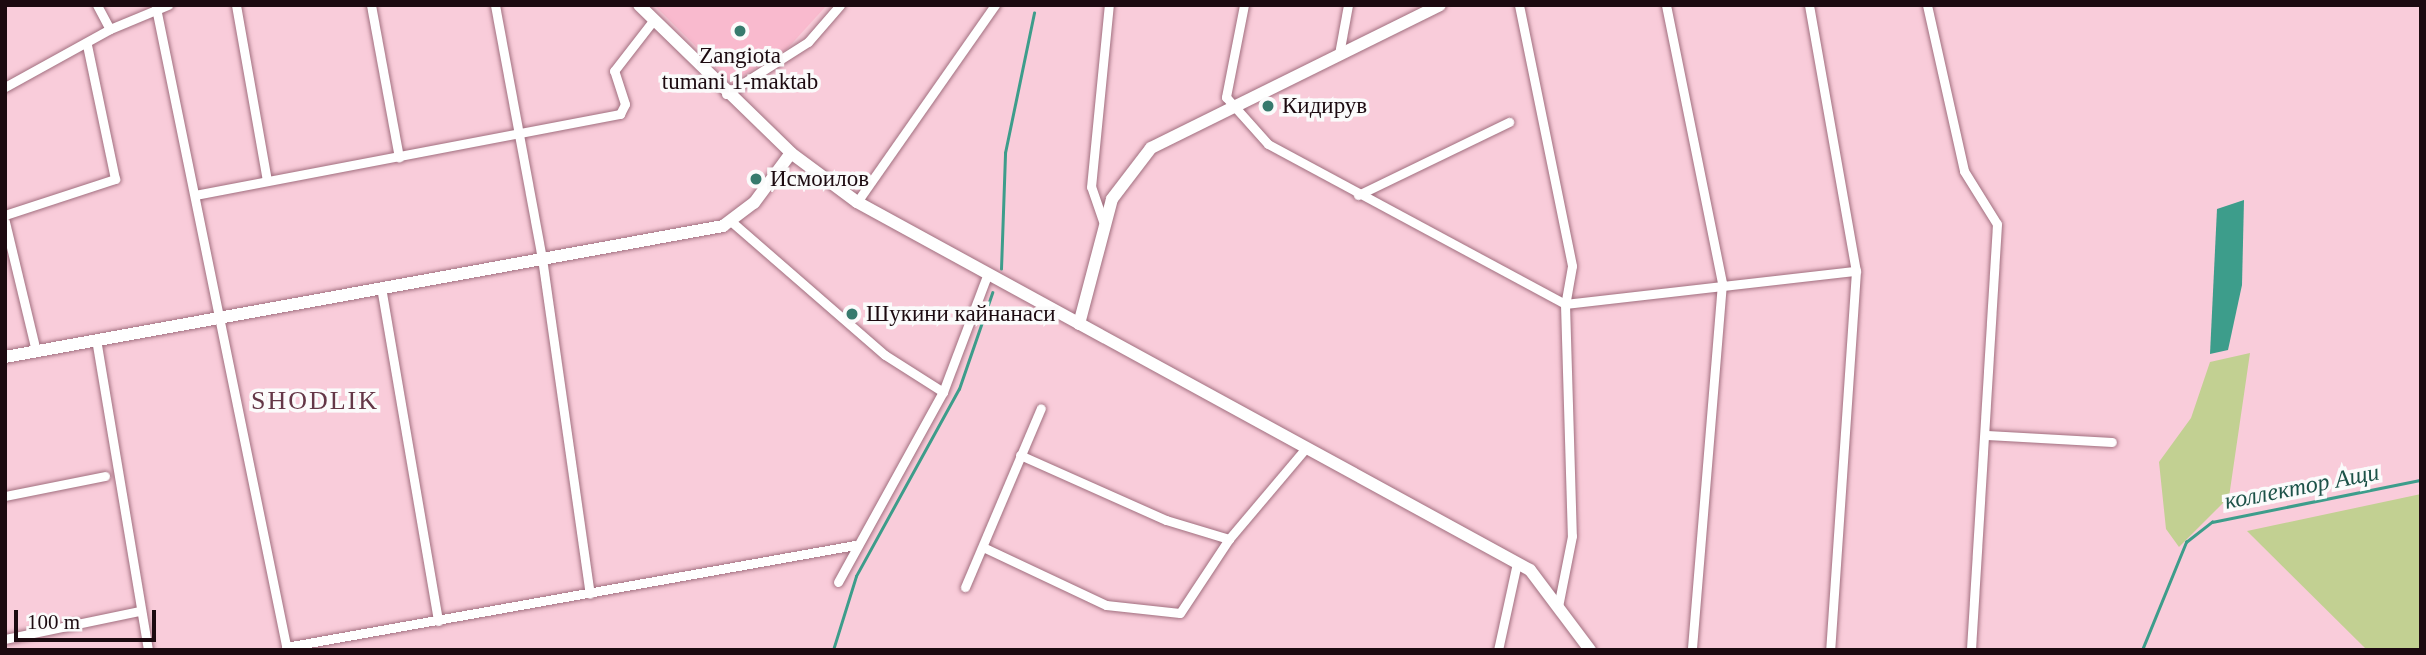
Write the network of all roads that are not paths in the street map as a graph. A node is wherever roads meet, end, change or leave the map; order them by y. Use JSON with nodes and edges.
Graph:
{"nodes":[{"id":1,"x":96,"y":5,"type":"edge"},
{"id":2,"x":168,"y":5,"type":"edge"},
{"id":3,"x":236,"y":5,"type":"edge"},
{"id":4,"x":371,"y":5,"type":"edge"},
{"id":5,"x":495,"y":5,"type":"edge"},
{"id":6,"x":639,"y":5,"type":"edge"},
{"id":7,"x":841,"y":5,"type":"edge"},
{"id":8,"x":995,"y":5,"type":"edge"},
{"id":9,"x":1109,"y":5,"type":"edge"},
{"id":10,"x":1244,"y":5,"type":"edge"},
{"id":11,"x":1348,"y":5,"type":"edge"},
{"id":12,"x":1440,"y":5,"type":"edge"},
{"id":13,"x":1518,"y":5,"type":"edge"},
{"id":14,"x":1665,"y":5,"type":"edge"},
{"id":15,"x":1809,"y":5,"type":"edge"},
{"id":16,"x":1927,"y":5,"type":"edge"},
{"id":17,"x":156,"y":8,"type":"junction"},
{"id":18,"x":652,"y":22,"type":"junction"},
{"id":19,"x":110,"y":29,"type":"junction"},
{"id":20,"x":88,"y":45,"type":"junction"},
{"id":21,"x":1339,"y":54,"type":"junction"},
{"id":22,"x":5,"y":87,"type":"edge"},
{"id":23,"x":726,"y":94,"type":"junction"},
{"id":24,"x":1230,"y":107,"type":"junction"},
{"id":25,"x":1508,"y":122,"type":"dead end"},
{"id":26,"x":521,"y":134,"type":"junction"},
{"id":27,"x":791,"y":153,"type":"junction"},
{"id":28,"x":399,"y":157,"type":"junction"},
{"id":29,"x":267,"y":180,"type":"junction"},
{"id":30,"x":195,"y":195,"type":"junction"},
{"id":31,"x":1358,"y":195,"type":"junction"},
{"id":32,"x":858,"y":202,"type":"junction"},
{"id":33,"x":5,"y":215,"type":"edge"},
{"id":34,"x":1103,"y":221,"type":"junction"},
{"id":35,"x":5,"y":222,"type":"edge"},
{"id":36,"x":733,"y":223,"type":"junction"},
{"id":37,"x":541,"y":258,"type":"junction"},
{"id":38,"x":1856,"y":271,"type":"junction"},
{"id":39,"x":988,"y":273,"type":"junction"},
{"id":40,"x":1722,"y":283,"type":"junction"},
{"id":41,"x":381,"y":287,"type":"junction"},
{"id":42,"x":1565,"y":304,"type":"junction"},
{"id":43,"x":220,"y":316,"type":"junction"},
{"id":44,"x":1079,"y":324,"type":"junction"},
{"id":45,"x":96,"y":339,"type":"junction"},
{"id":46,"x":36,"y":351,"type":"junction"},
{"id":47,"x":5,"y":357,"type":"edge"},
{"id":48,"x":943,"y":392,"type":"junction"},
{"id":49,"x":1041,"y":408,"type":"dead end"},
{"id":50,"x":1987,"y":435,"type":"junction"},
{"id":51,"x":2112,"y":442,"type":"dead end"},
{"id":52,"x":1306,"y":448,"type":"junction"},
{"id":53,"x":1020,"y":456,"type":"junction"},
{"id":54,"x":105,"y":476,"type":"dead end"},
{"id":55,"x":5,"y":496,"type":"edge"},
{"id":56,"x":1229,"y":539,"type":"junction"},
{"id":57,"x":855,"y":545,"type":"junction"},
{"id":58,"x":985,"y":548,"type":"junction"},
{"id":59,"x":1517,"y":563,"type":"junction"},
{"id":60,"x":838,"y":582,"type":"dead end"},
{"id":61,"x":965,"y":587,"type":"dead end"},
{"id":62,"x":590,"y":594,"type":"junction"},
{"id":63,"x":1558,"y":607,"type":"junction"},
{"id":64,"x":139,"y":611,"type":"junction"},
{"id":65,"x":438,"y":621,"type":"junction"},
{"id":66,"x":5,"y":639,"type":"edge"},
{"id":67,"x":287,"y":648,"type":"edge"},
{"id":68,"x":148,"y":650,"type":"edge"},
{"id":69,"x":1498,"y":650,"type":"edge"},
{"id":70,"x":1590,"y":650,"type":"edge"},
{"id":71,"x":1692,"y":650,"type":"edge"},
{"id":72,"x":1830,"y":650,"type":"edge"},
{"id":73,"x":1971,"y":650,"type":"edge"}],
"edges":[{"from":1,"to":19,"type":"street"},
{"from":2,"to":17,"type":"street"},
{"from":3,"to":29,"type":"street"},
{"from":4,"to":28,"type":"street"},
{"from":5,"to":26,"type":"street"},
{"from":6,"to":18,"type":"main road"},
{"from":7,"to":23,"type":"street"},
{"from":8,"to":32,"type":"street"},
{"from":9,"to":34,"type":"street"},
{"from":10,"to":24,"type":"street"},
{"from":11,"to":21,"type":"street"},
{"from":12,"to":21,"type":"main road"},
{"from":13,"to":42,"type":"street"},
{"from":14,"to":40,"type":"street"},
{"from":15,"to":38,"type":"street"},
{"from":16,"to":50,"type":"street"},
{"from":17,"to":19,"type":"street"},
{"from":17,"to":30,"type":"street"},
{"from":18,"to":23,"type":"main road"},
{"from":18,"to":26,"type":"street"},
{"from":19,"to":20,"type":"street"},
{"from":20,"to":22,"type":"street"},
{"from":20,"to":33,"type":"street"},
{"from":21,"to":24,"type":"main road"},
{"from":23,"to":27,"type":"main road"},
{"from":24,"to":31,"type":"street"},
{"from":24,"to":34,"type":"main road"},
{"from":25,"to":31,"type":"street"},
{"from":26,"to":28,"type":"street"},
{"from":26,"to":37,"type":"street"},
{"from":27,"to":32,"type":"main road"},
{"from":27,"to":36,"type":"main road"},
{"from":28,"to":29,"type":"street"},
{"from":29,"to":30,"type":"street"},
{"from":30,"to":43,"type":"street"},
{"from":31,"to":42,"type":"street"},
{"from":32,"to":39,"type":"main road"},
{"from":34,"to":44,"type":"main road"},
{"from":35,"to":46,"type":"street"},
{"from":36,"to":37,"type":"main road"},
{"from":36,"to":48,"type":"street"},
{"from":37,"to":41,"type":"main road"},
{"from":37,"to":62,"type":"street"},
{"from":38,"to":40,"type":"street"},
{"from":38,"to":72,"type":"street"},
{"from":39,"to":44,"type":"main road"},
{"from":39,"to":48,"type":"street"},
{"from":40,"to":42,"type":"street"},
{"from":40,"to":71,"type":"street"},
{"from":41,"to":43,"type":"main road"},
{"from":41,"to":65,"type":"street"},
{"from":42,"to":63,"type":"street"},
{"from":43,"to":45,"type":"main road"},
{"from":43,"to":67,"type":"street"},
{"from":44,"to":52,"type":"main road"},
{"from":45,"to":46,"type":"main road"},
{"from":45,"to":64,"type":"street"},
{"from":46,"to":47,"type":"main road"},
{"from":48,"to":57,"type":"street"},
{"from":49,"to":53,"type":"street"},
{"from":50,"to":51,"type":"street"},
{"from":50,"to":73,"type":"street"},
{"from":52,"to":56,"type":"street"},
{"from":52,"to":59,"type":"main road"},
{"from":53,"to":56,"type":"street"},
{"from":53,"to":58,"type":"street"},
{"from":54,"to":55,"type":"street"},
{"from":56,"to":58,"type":"street"},
{"from":57,"to":60,"type":"street"},
{"from":57,"to":62,"type":"street"},
{"from":58,"to":61,"type":"street"},
{"from":59,"to":63,"type":"main road"},
{"from":59,"to":69,"type":"street"},
{"from":62,"to":65,"type":"street"},
{"from":63,"to":70,"type":"main road"},
{"from":64,"to":66,"type":"street"},
{"from":64,"to":68,"type":"street"},
{"from":65,"to":67,"type":"street"}]}
